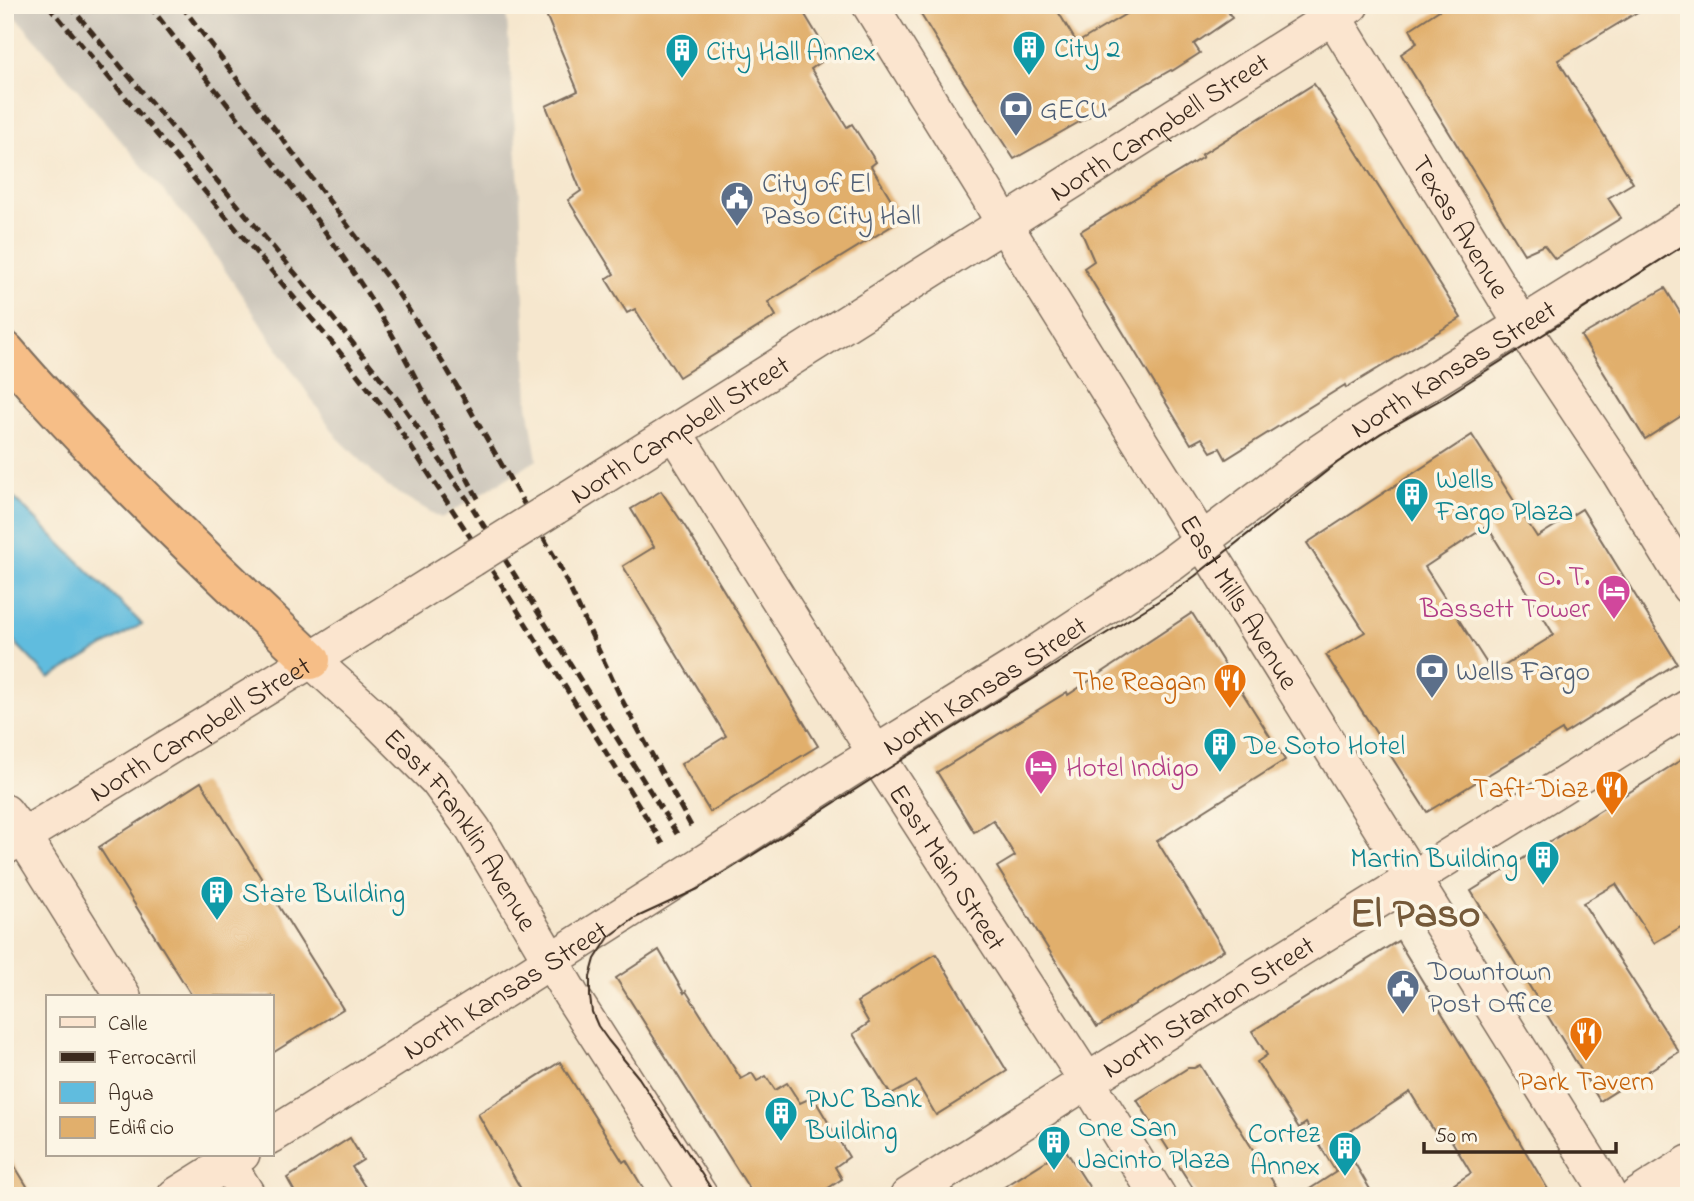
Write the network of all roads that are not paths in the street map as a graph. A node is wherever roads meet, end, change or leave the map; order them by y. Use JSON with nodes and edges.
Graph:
{"nodes":[{"id":1,"x":870,"y":5,"type":"edge"},
{"id":2,"x":1337,"y":9,"type":"edge"},
{"id":3,"x":1689,"y":221,"type":"edge"},
{"id":4,"x":1004,"y":224,"type":"junction"},
{"id":5,"x":1522,"y":324,"type":"junction"},
{"id":6,"x":5,"y":351,"type":"edge"},
{"id":7,"x":674,"y":432,"type":"junction"},
{"id":8,"x":1202,"y":540,"type":"junction"},
{"id":9,"x":1689,"y":587,"type":"edge"},
{"id":10,"x":311,"y":660,"type":"junction"},
{"id":11,"x":1689,"y":707,"type":"edge"},
{"id":12,"x":876,"y":753,"type":"junction"},
{"id":13,"x":11,"y":832,"type":"edge"},
{"id":14,"x":1412,"y":879,"type":"junction"},
{"id":15,"x":551,"y":961,"type":"junction"},
{"id":16,"x":122,"y":995,"type":"edge"},
{"id":17,"x":1087,"y":1082,"type":"junction"},
{"id":18,"x":273,"y":1135,"type":"edge"},
{"id":19,"x":231,"y":1157,"type":"edge"},
{"id":20,"x":1689,"y":1163,"type":"edge"},
{"id":21,"x":175,"y":1196,"type":"edge"},
{"id":22,"x":248,"y":1196,"type":"edge"},
{"id":23,"x":700,"y":1196,"type":"edge"},
{"id":24,"x":908,"y":1196,"type":"edge"},
{"id":25,"x":1158,"y":1196,"type":"edge"},
{"id":26,"x":1609,"y":1196,"type":"edge"},
{"id":27,"x":1637,"y":1196,"type":"edge"}],
"edges":[{"from":1,"to":4,"type":"main road","name":"East Mills Avenue"},
{"from":2,"to":4,"type":"main road","name":"North Campbell Street"},
{"from":2,"to":5,"type":"main road","name":"Texas Avenue"},
{"from":3,"to":5,"type":"main road","name":"North Kansas Street"},
{"from":4,"to":7,"type":"main road","name":"North Campbell Street"},
{"from":4,"to":8,"type":"main road","name":"East Mills Avenue"},
{"from":5,"to":8,"type":"main road","name":"North Kansas Street"},
{"from":5,"to":9,"type":"main road","name":"Texas Avenue"},
{"from":6,"to":10,"type":"highway"},
{"from":7,"to":10,"type":"main road","name":"North Campbell Street","bridge":true},
{"from":7,"to":12,"type":"main road","name":"East Main Street"},
{"from":8,"to":12,"type":"main road","name":"North Kansas Street"},
{"from":8,"to":14,"type":"main road","name":"East Mills Avenue"},
{"from":10,"to":13,"type":"main road","name":"North Campbell Street"},
{"from":10,"to":15,"type":"main road","name":"East Franklin Avenue"},
{"from":11,"to":14,"type":"main road","name":"North Stanton Street"},
{"from":12,"to":15,"type":"main road","name":"North Kansas Street"},
{"from":12,"to":17,"type":"main road","name":"East Main Street"},
{"from":13,"to":16,"type":"main road"},
{"from":14,"to":17,"type":"main road","name":"North Stanton Street"},
{"from":14,"to":26,"type":"main road","name":"East Mills Avenue"},
{"from":15,"to":18,"type":"main road","name":"North Kansas Street"},
{"from":15,"to":23,"type":"main road","name":"East Franklin Avenue"},
{"from":17,"to":24,"type":"main road","name":"North Stanton Street"},
{"from":17,"to":25,"type":"main road","name":"East Main Street"},
{"from":19,"to":21,"type":"main road"},
{"from":19,"to":22,"type":"main road"},
{"from":20,"to":27,"type":"main road"}]}
